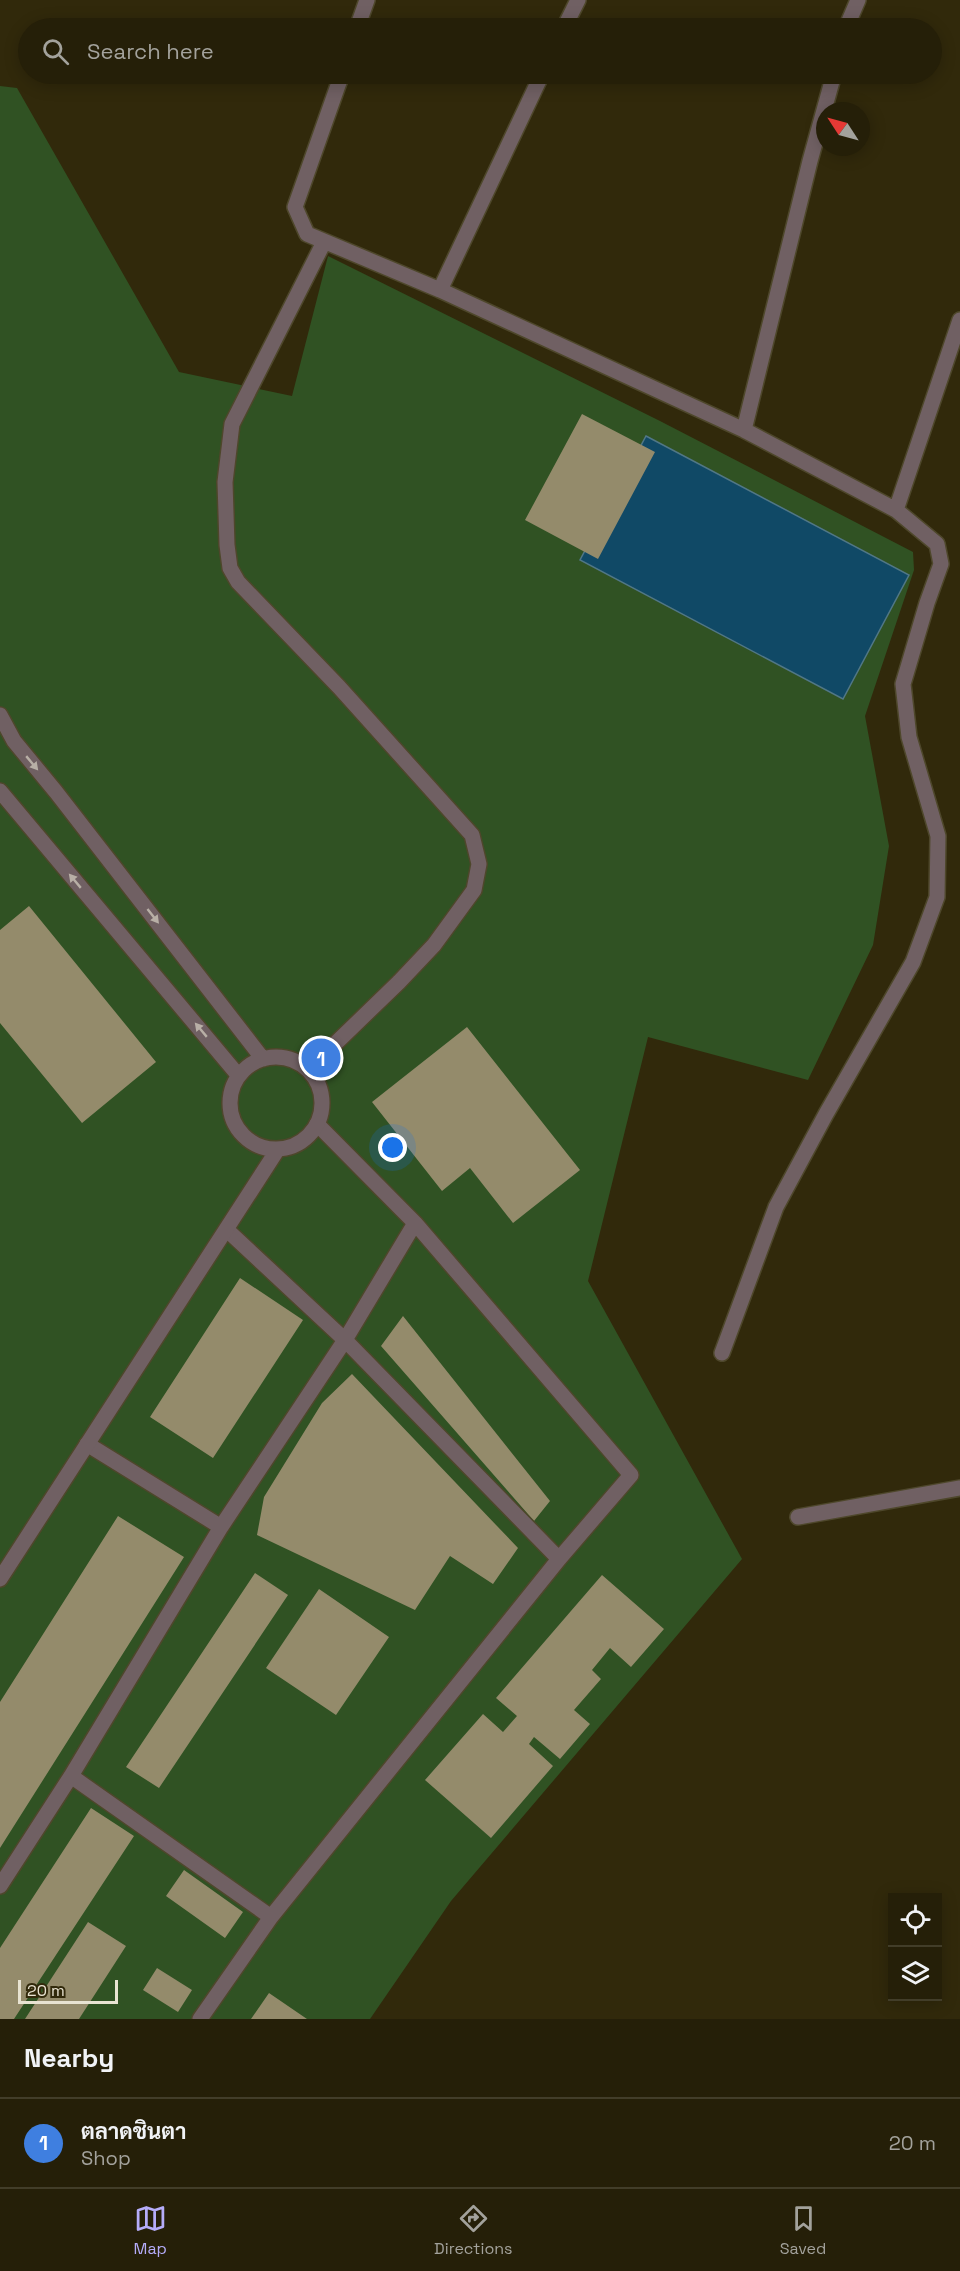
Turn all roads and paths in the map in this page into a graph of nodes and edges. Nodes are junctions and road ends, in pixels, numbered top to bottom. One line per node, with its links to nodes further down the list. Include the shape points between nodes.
1 (367, 0): 4 (street)
2 (578, 0): 5 (street)
3 (858, 0): 6 (street)
4 (361, 18)
5 (569, 18)
6 (850, 18)
7 (338, 84): 10 (street, via 295,207 307,234)
8 (537, 84): 11 (street)
9 (831, 84): 13 (street)
10 (324, 242): 11 (street); 18 (street, via 232,424 225,482 230,568 238,582 472,835 479,864 474,890 434,945)
11 (440, 290): 13 (street)
12 (960, 320): 14 (street)
13 (744, 430): 14 (street)
14 (896, 510): 25 (street, via 937,544 941,564 903,684 909,737 938,836 936,897 913,962 777,1207)
15 (0, 715): 17 (street, one-way to 17, via 14,741)
16 (0, 791): 19 (street, one-way to 16)
17 (263, 1059): 18 (street, via 287,1058); 19 (street)
18 (308, 1070): 20 (street, via 322,1096)
19 (238, 1075): 21 (street, via 229,1104 239,1131 263,1148)
20 (317, 1124): 21 (street, via 293,1146); 22 (street)
21 (278, 1149): 23 (street)
22 (415, 1223): 24 (street); 30 (street, via 631,1475)
23 (226, 1230): 24 (street); 26 (street)
24 (345, 1340): 29 (street); 30 (street)
25 (722, 1353)
26 (87, 1444): 29 (street); 31 (street)
27 (960, 1488): 28 (street)
28 (798, 1517)
29 (221, 1527): 32 (street)
30 (559, 1559): 34 (street)
31 (0, 1579)
32 (71, 1776): 33 (street); 34 (street)
33 (0, 1886)
34 (271, 1917): 35 (street)
35 (200, 2019)

